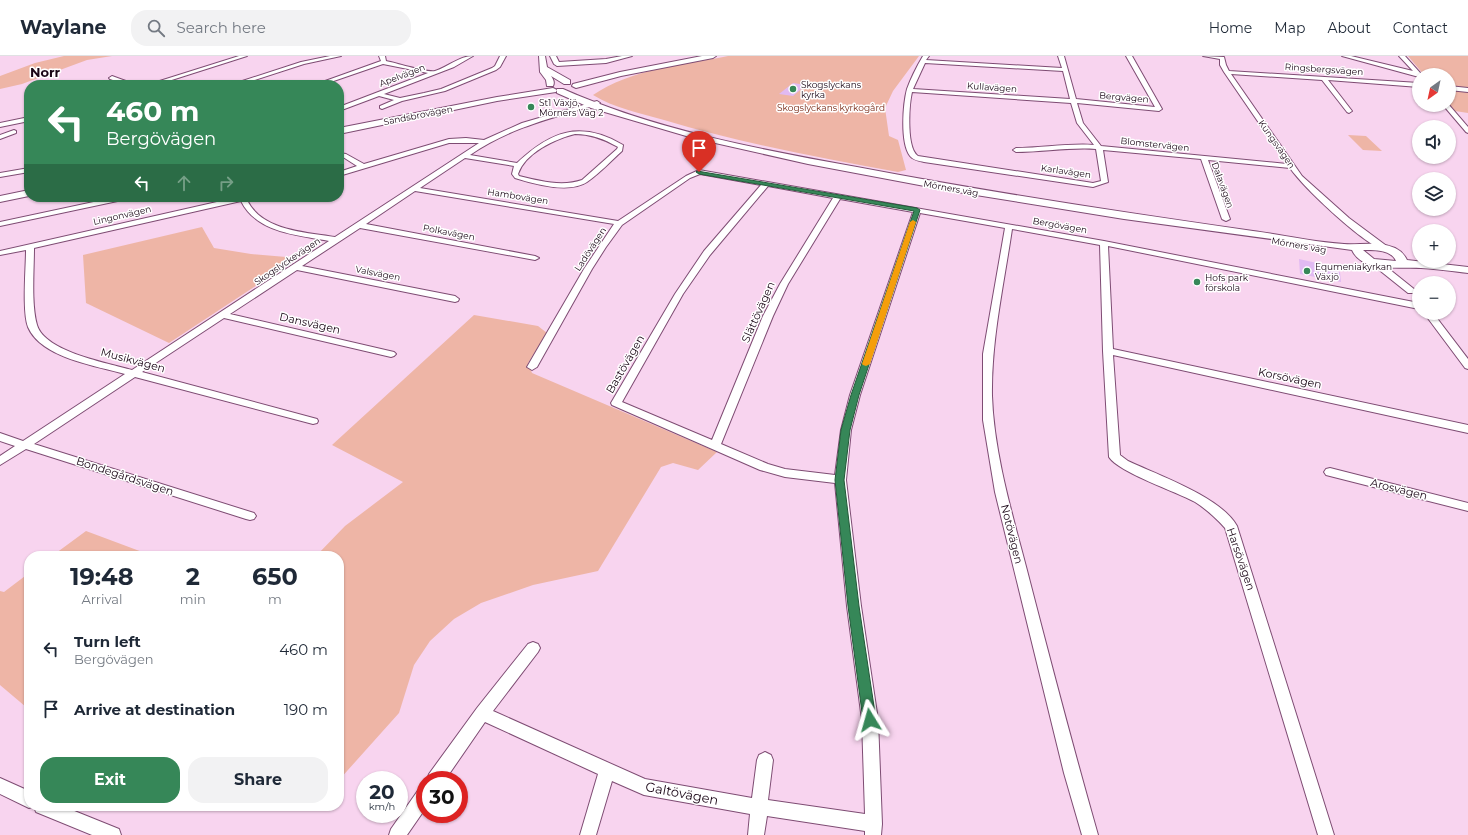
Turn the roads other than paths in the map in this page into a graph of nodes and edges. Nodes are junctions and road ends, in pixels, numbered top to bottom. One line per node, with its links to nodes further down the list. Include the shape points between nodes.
1 (244, 56): 26 (street)
2 (338, 56): 27 (street, via 303,62)
3 (470, 56): 21 (street, Apelvägen)
4 (503, 56): 36 (street, via 494,69 443,90)
5 (542, 56): 17 (main road)
6 (553, 56): 7 (street, via 557,64 606,61)
7 (629, 56)
8 (713, 56): 29 (main road)
9 (1061, 56): 19 (street, Karlavägen)
10 (1129, 56): 37 (street, Bergvägen, via 1159,109)
11 (1206, 56): 14 (street)
12 (1345, 56): 22 (street)
13 (1402, 56): 18 (street)
14 (1223, 57): 20 (street, Kungsvägen, via 1223,65)
15 (382, 59): 21 (street); 28 (street)
16 (925, 59): 19 (street); 33 (street)
17 (544, 68): 29 (main road, Mörners väg, via 557,78); 31 (main road)
18 (1413, 68)
19 (1064, 70): 37 (street, Karlavägen)
20 (1227, 72): 24 (street, Ringsbergsvägen); 56 (street, Kungsvägen)
21 (434, 73): 35 (street, Apelvägen)
22 (1412, 73)
23 (112, 78): 25 (street)
24 (1323, 78): 30 (street, Ringsbergsvägen); 41 (street)
25 (118, 80)
26 (166, 80)
27 (248, 80)
28 (330, 80)
29 (572, 84): 31 (main road); 31 (main road, via 569,90); 38 (main road, Mörners väg, via 577,92)
30 (1412, 84)
31 (553, 88): 38 (main road, Mörners väg); 45 (main road, Sandsbrovägen)
32 (1456, 89): 34 (street)
33 (910, 90): 37 (street, Kullavägen); 50 (street, Karlavägen, via 906,118 910,151 913,156 919,158 1093,184 1105,182)
34 (1468, 90)
35 (379, 94): 36 (street); 39 (street, Apelvägen)
36 (400, 100): 40 (street)
37 (1074, 101): 50 (street, Karlavägen, via 1080,123)
38 (594, 104): 49 (street, Skogslyckevägen, via 524,124); 80 (main road, Mörners väg, via 669,128 847,169 951,188)
39 (344, 107)
40 (382, 107)
41 (1349, 111)
42 (1452, 112): 47 (street)
43 (24, 120): 44 (street)
44 (0, 125)
45 (344, 130)
46 (14, 132): 48 (street)
47 (1468, 132)
48 (0, 137)
49 (485, 142): 53 (street, Skogslyckevägen); 57 (street, via 449,141)
50 (1098, 147): 51 (street, Blomstervägen); 54 (street, Blomstervägen)
51 (1016, 150)
52 (344, 155): 57 (street)
53 (464, 156): 55 (street); 63 (street, Skogslyckevägen)
54 (1204, 158): 56 (street, Blomstervägen); 71 (street, Dalavägen)
55 (518, 165): 55 (street, via 515,174 517,177 567,186 576,185 620,150 621,146 584,132 574,133 536,150)
56 (1291, 166): 72 (street, Kungsvägen)
57 (362, 167): 59 (street)
58 (24, 171): 61 (street)
59 (344, 172)
60 (696, 173): 62 (street, Bergövägen); 73 (street, Ladövägen)
61 (0, 175)
62 (767, 183): 65 (street, Bergövägen); 104 (street, Bastövägen, via 707,254 683,288 616,403)
63 (413, 189): 73 (street, Hambovägen); 75 (street, Skogslyckevägen)
64 (24, 194): 66 (main road)
65 (838, 196): 70 (street, Bergövägen); 104 (street, Slättövägen, via 784,284 768,316)
66 (0, 199)
67 (103, 202): 74 (street)
68 (228, 202): 79 (street, Lingonvägen)
69 (248, 202): 77 (street, via 252,212 267,224)
70 (917, 210): 76 (street, Bergövägen); 107 (street, via 855,395 846,430)
71 (1226, 219)
72 (1346, 220): 80 (street, Kungsvägen, via 1361,241); 81 (street, Kungsvägen, via 1374,242)
73 (619, 223): 98 (street, Ladövägen, via 588,269)
74 (0, 224)
75 (359, 225): 77 (street, Skogslyckevägen); 84 (street, Polkavägen)
76 (1009, 226): 78 (street, Bergövägen); 125 (street, Notövägen, via 988,354 988,420 1001,492)
77 (336, 240): 87 (street, Skogslyckevägen)
78 (1104, 243): 92 (street, Bergövägen); 95 (street, Harsövägen)
79 (30, 247): 82 (street, Lingonvägen); 99 (street, Musikvägen, via 30,313 34,327 42,339 57,350 81,359)
80 (1361, 250): 81 (main road, via 1374,246); 85 (main road)
81 (1391, 251): 83 (main road); 86 (main road, via 1402,259)
82 (0, 253)
83 (1412, 257)
84 (535, 258)
85 (1376, 263): 86 (main road); 90 (street)
86 (1398, 264): 89 (main road); 90 (street)
87 (296, 266): 91 (street, Valsvägen); 93 (street, Skogslyckevägen)
88 (1456, 266): 89 (main road)
89 (1468, 269)
90 (1411, 291)
91 (455, 298)
92 (1412, 305)
93 (224, 315): 96 (street, Dansvägen); 99 (street, Skogslyckevägen)
94 (1433, 320): 97 (street)
95 (1108, 351): 101 (street, Korsövägen); 126 (street, Harsövägen, via 1116,457 1124,464 1199,499 1231,526)
96 (391, 354)
97 (1468, 366)
98 (532, 367)
99 (135, 373): 100 (street, Musikvägen); 103 (street, Skogslyckevägen)
100 (313, 421)
101 (1468, 429)
102 (0, 437): 103 (street, Bondegårdsvägen)
103 (25, 445): 105 (street, Skogslyckevägen); 109 (street, Bondegårdsvägen)
104 (715, 446): 107 (street, Bastövägen, via 785,473)
105 (0, 461)
106 (1330, 472): 108 (street, Arosvägen)
107 (840, 480): 120 (street, via 870,720)
108 (1468, 507)
109 (250, 516)
110 (533, 648): 111 (street)
111 (482, 713): 113 (street, Galtövägen); 114 (street)
112 (765, 760): 117 (street)
113 (607, 770): 117 (street, Galtövägen, via 644,787); 123 (street)
114 (441, 771)
115 (0, 786): 116 (street)
116 (24, 798)
117 (760, 807): 120 (street, Galtövägen); 124 (street)
118 (416, 808): 122 (street)
119 (54, 811): 121 (street)
120 (873, 830)
121 (113, 835)
122 (397, 835)
123 (588, 835)
124 (756, 835)
125 (1090, 835)
126 (1326, 835)

